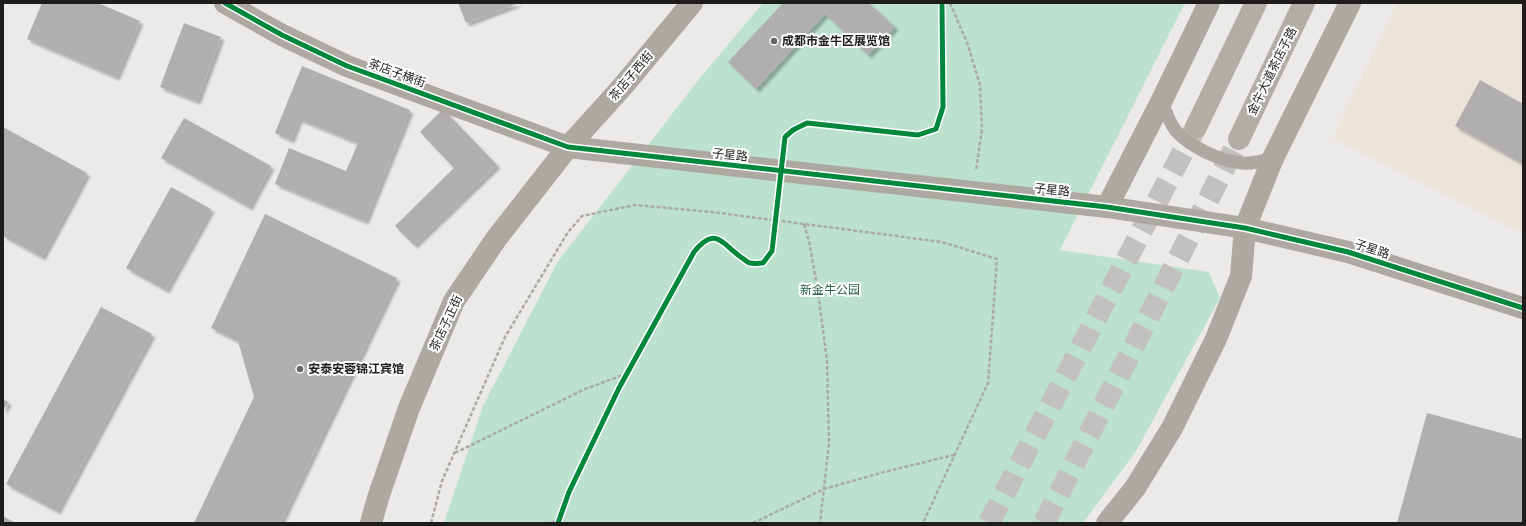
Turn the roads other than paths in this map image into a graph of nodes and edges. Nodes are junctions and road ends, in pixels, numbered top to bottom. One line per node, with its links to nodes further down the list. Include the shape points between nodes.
1 (225, 3): 10 (street, 茶店子横街, via 282,35 347,66)
2 (692, 3): 10 (main road, 茶店子西街)
3 (1209, 3): 7 (main road)
4 (1256, 3): 8 (highway)
5 (1304, 3): 9 (highway, 金牛大道茶店子路)
6 (1350, 3): 11 (main road)
7 (1162, 100): 11 (lane, via 1176,130 1206,152 1243,163); 12 (main road)
8 (1196, 127)
9 (1238, 139)
10 (568, 147): 12 (street, 子星路); 15 (main road, 茶店子正街, via 496,239 454,301 409,408)
11 (1273, 158): 13 (main road)
12 (1107, 206): 13 (street, 子星路)
13 (1245, 228): 14 (street, 子星路, via 1348,252); 16 (street, via 1241,276 1216,340 1172,428 1134,488)
14 (1523, 308)
15 (371, 523)
16 (1107, 523)

